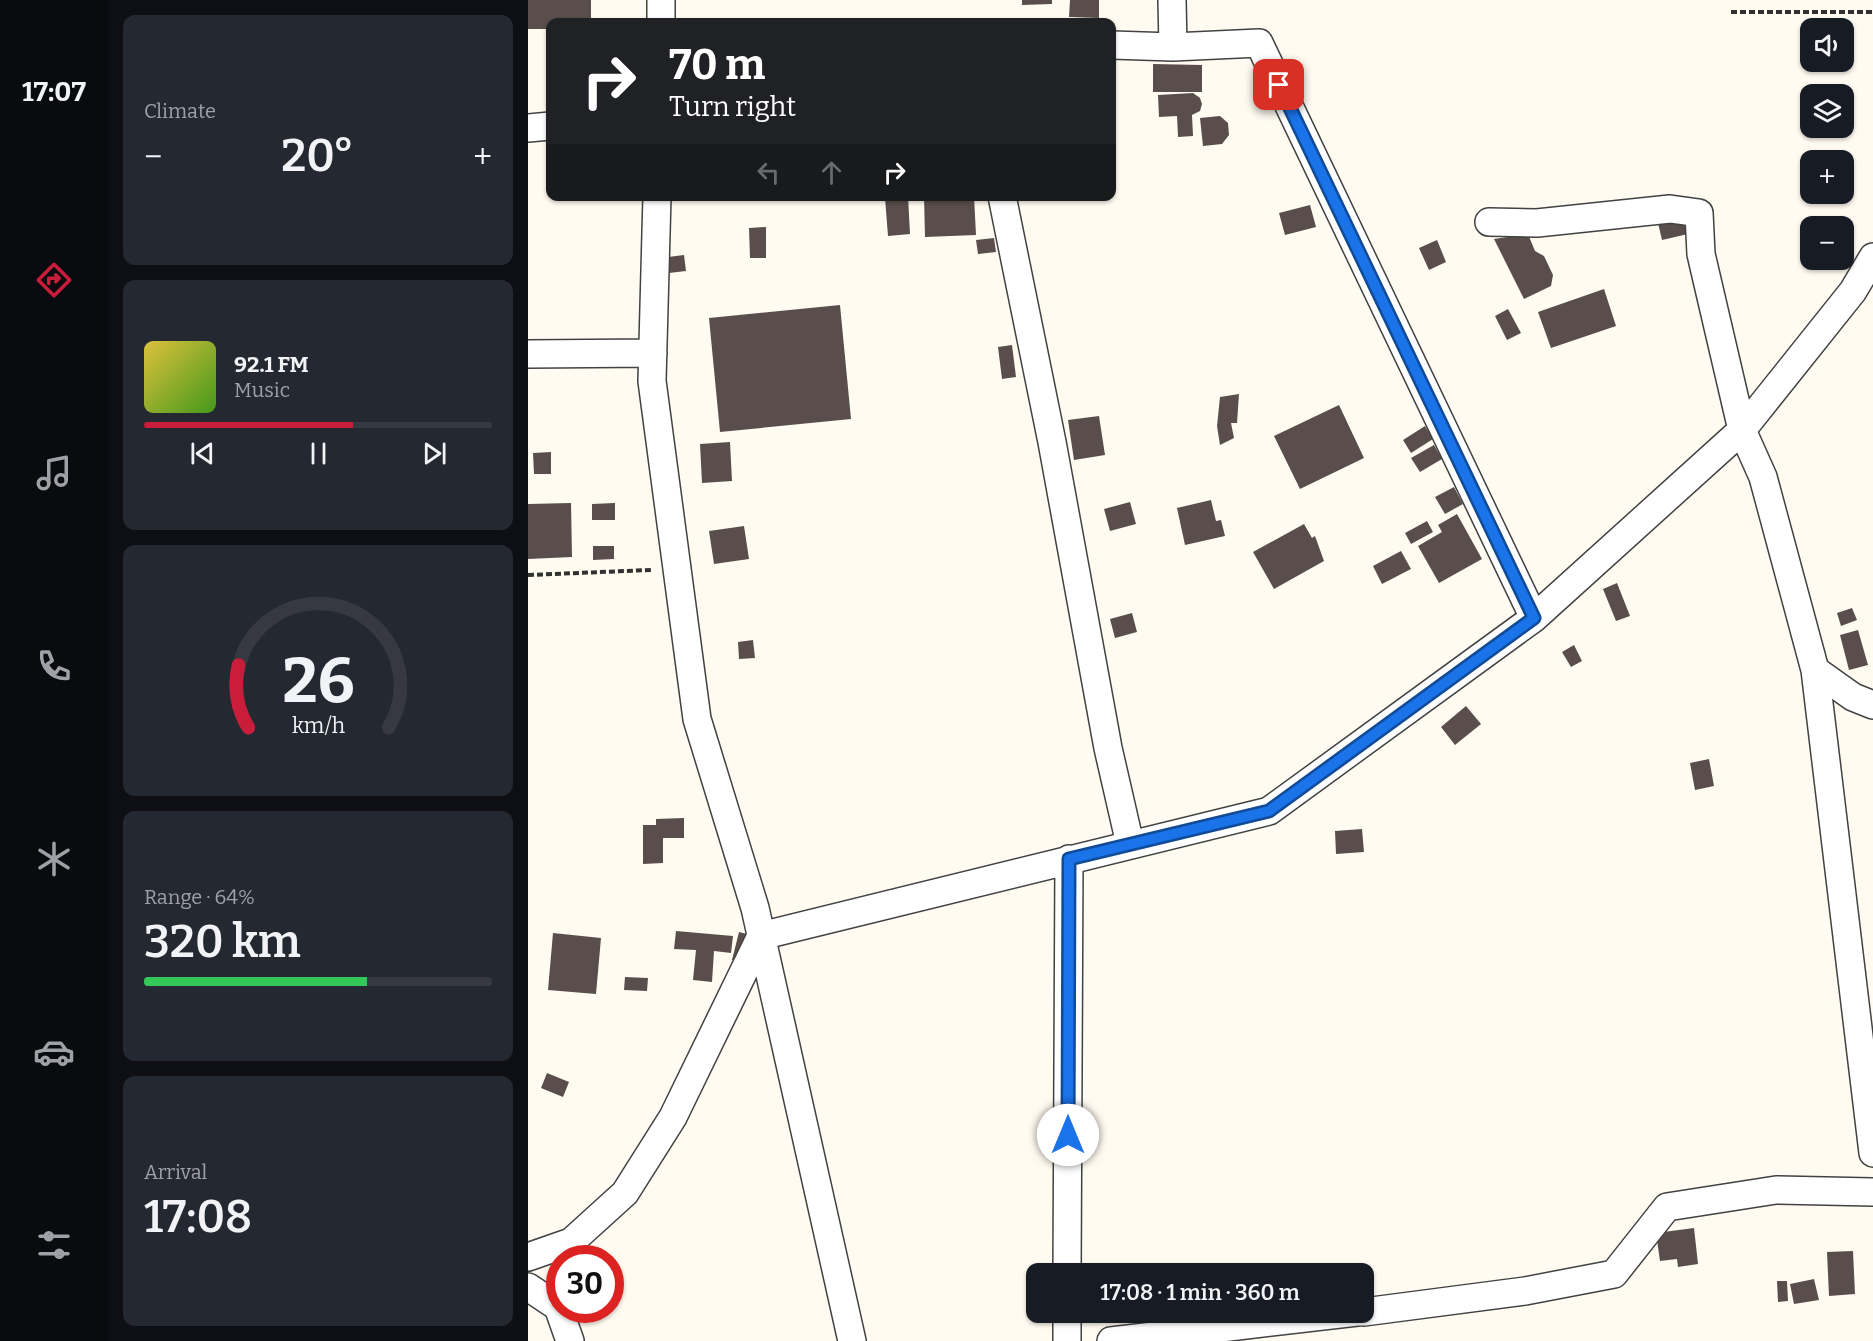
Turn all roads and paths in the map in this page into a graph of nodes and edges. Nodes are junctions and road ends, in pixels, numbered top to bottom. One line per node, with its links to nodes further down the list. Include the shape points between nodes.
1 (661, 0): 5 (street)
2 (1172, 0): 7 (street)
3 (1731, 12): 4 (path)
4 (1873, 12)
5 (662, 18)
6 (1116, 45): 7 (street)
7 (1173, 47): 19 (street, via 1259,43)
8 (546, 126): 9 (street)
9 (528, 128)
10 (657, 201): 14 (street)
11 (1003, 201): 22 (street)
12 (1489, 222): 16 (street, via 1537,223 1670,209 1699,213 1701,254)
13 (1873, 256): 16 (street, via 1853,291)
14 (653, 352): 15 (street); 17 (street, via 652,381)
15 (528, 354)
16 (1742, 430): 19 (street); 20 (street, via 1763,477)
17 (679, 569): 18 (path); 24 (street, via 697,719)
18 (528, 574)
19 (1534, 618): 22 (street, via 1269,811)
20 (1815, 670): 21 (street, via 1853,697); 25 (street)
21 (1873, 705)
22 (1130, 844): 23 (street)
23 (1069, 859): 24 (street); 28 (street)
24 (761, 936): 27 (street, via 673,1117 625,1193 571,1242); 34 (street)
25 (1873, 1153)
26 (1873, 1192): 30 (street, via 1776,1190 1667,1208 1614,1274 1525,1291)
27 (528, 1257)
28 (1067, 1263)
29 (528, 1287): 33 (street, via 558,1307)
30 (1374, 1311)
31 (1067, 1323): 35 (street)
32 (1263, 1323): 36 (street)
33 (570, 1341)
34 (852, 1341)
35 (1067, 1341)
36 (1110, 1341)

